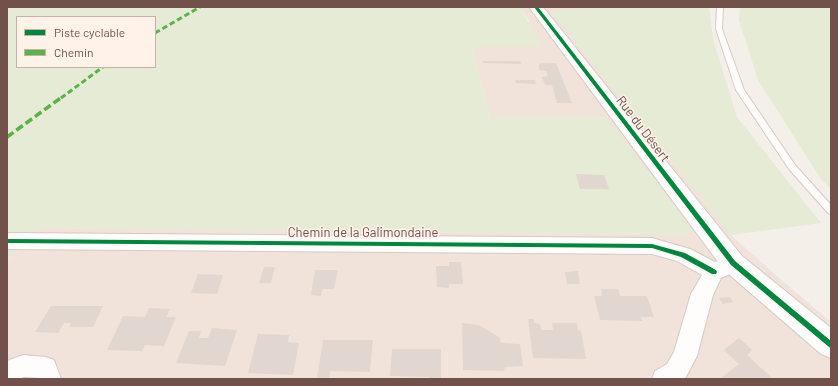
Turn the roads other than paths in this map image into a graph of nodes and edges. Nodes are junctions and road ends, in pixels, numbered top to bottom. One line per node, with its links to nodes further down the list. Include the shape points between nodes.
1 (536, 7): 5 (street, Rue du Désert)
2 (720, 7): 3 (lane, via 719,29 740,90 792,167)
3 (831, 211)
4 (7, 241): 5 (street, Chemin de la Galimondaine, via 652,246)
5 (723, 268): 6 (street, Rue du Désert); 9 (street, via 702,294 686,356 676,372)
6 (831, 345)
7 (7, 373): 8 (street, via 24,366 46,368)
8 (48, 379)
9 (664, 379)

